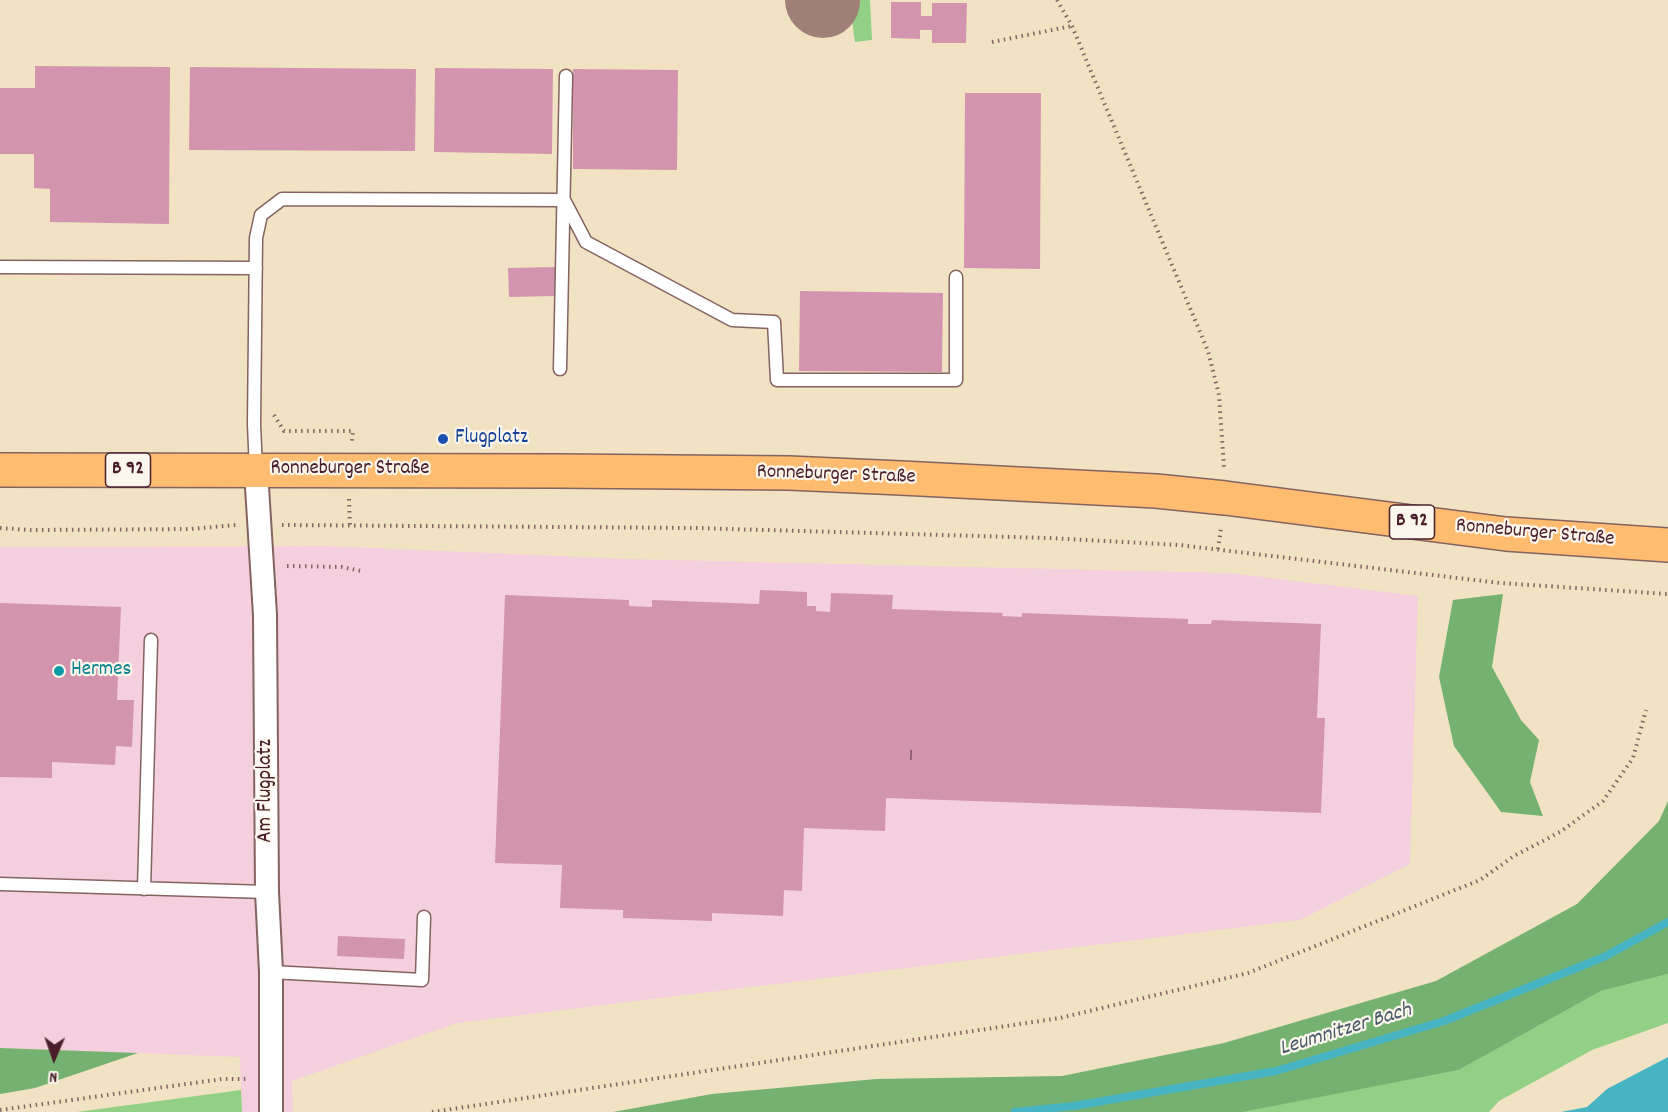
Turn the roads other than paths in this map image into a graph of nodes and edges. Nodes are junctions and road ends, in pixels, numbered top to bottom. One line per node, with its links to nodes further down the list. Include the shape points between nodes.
1 (566, 76): 2 (lane)
2 (564, 200): 4 (lane, via 282,199 261,215); 5 (lane, via 586,242 732,320 774,322 777,380 956,380); 6 (lane)
3 (0, 267): 4 (lane)
4 (256, 268): 8 (lane)
5 (956, 277)
6 (560, 369)
7 (0, 470): 8 (main road, Ronneburger Straße / B 92)
8 (256, 471): 9 (main road, Ronneburger Straße / B 92, via 789,473 1145,491 1506,534); 13 (street, Am Flugplatz, via 265,615)
9 (1668, 546)
10 (151, 640): 12 (lane)
11 (0, 884): 12 (lane)
12 (144, 889): 13 (lane)
13 (267, 892): 15 (street, Am Flugplatz)
14 (424, 917): 15 (lane, via 422,980)
15 (271, 972): 16 (street, Am Flugplatz)
16 (271, 1112)

